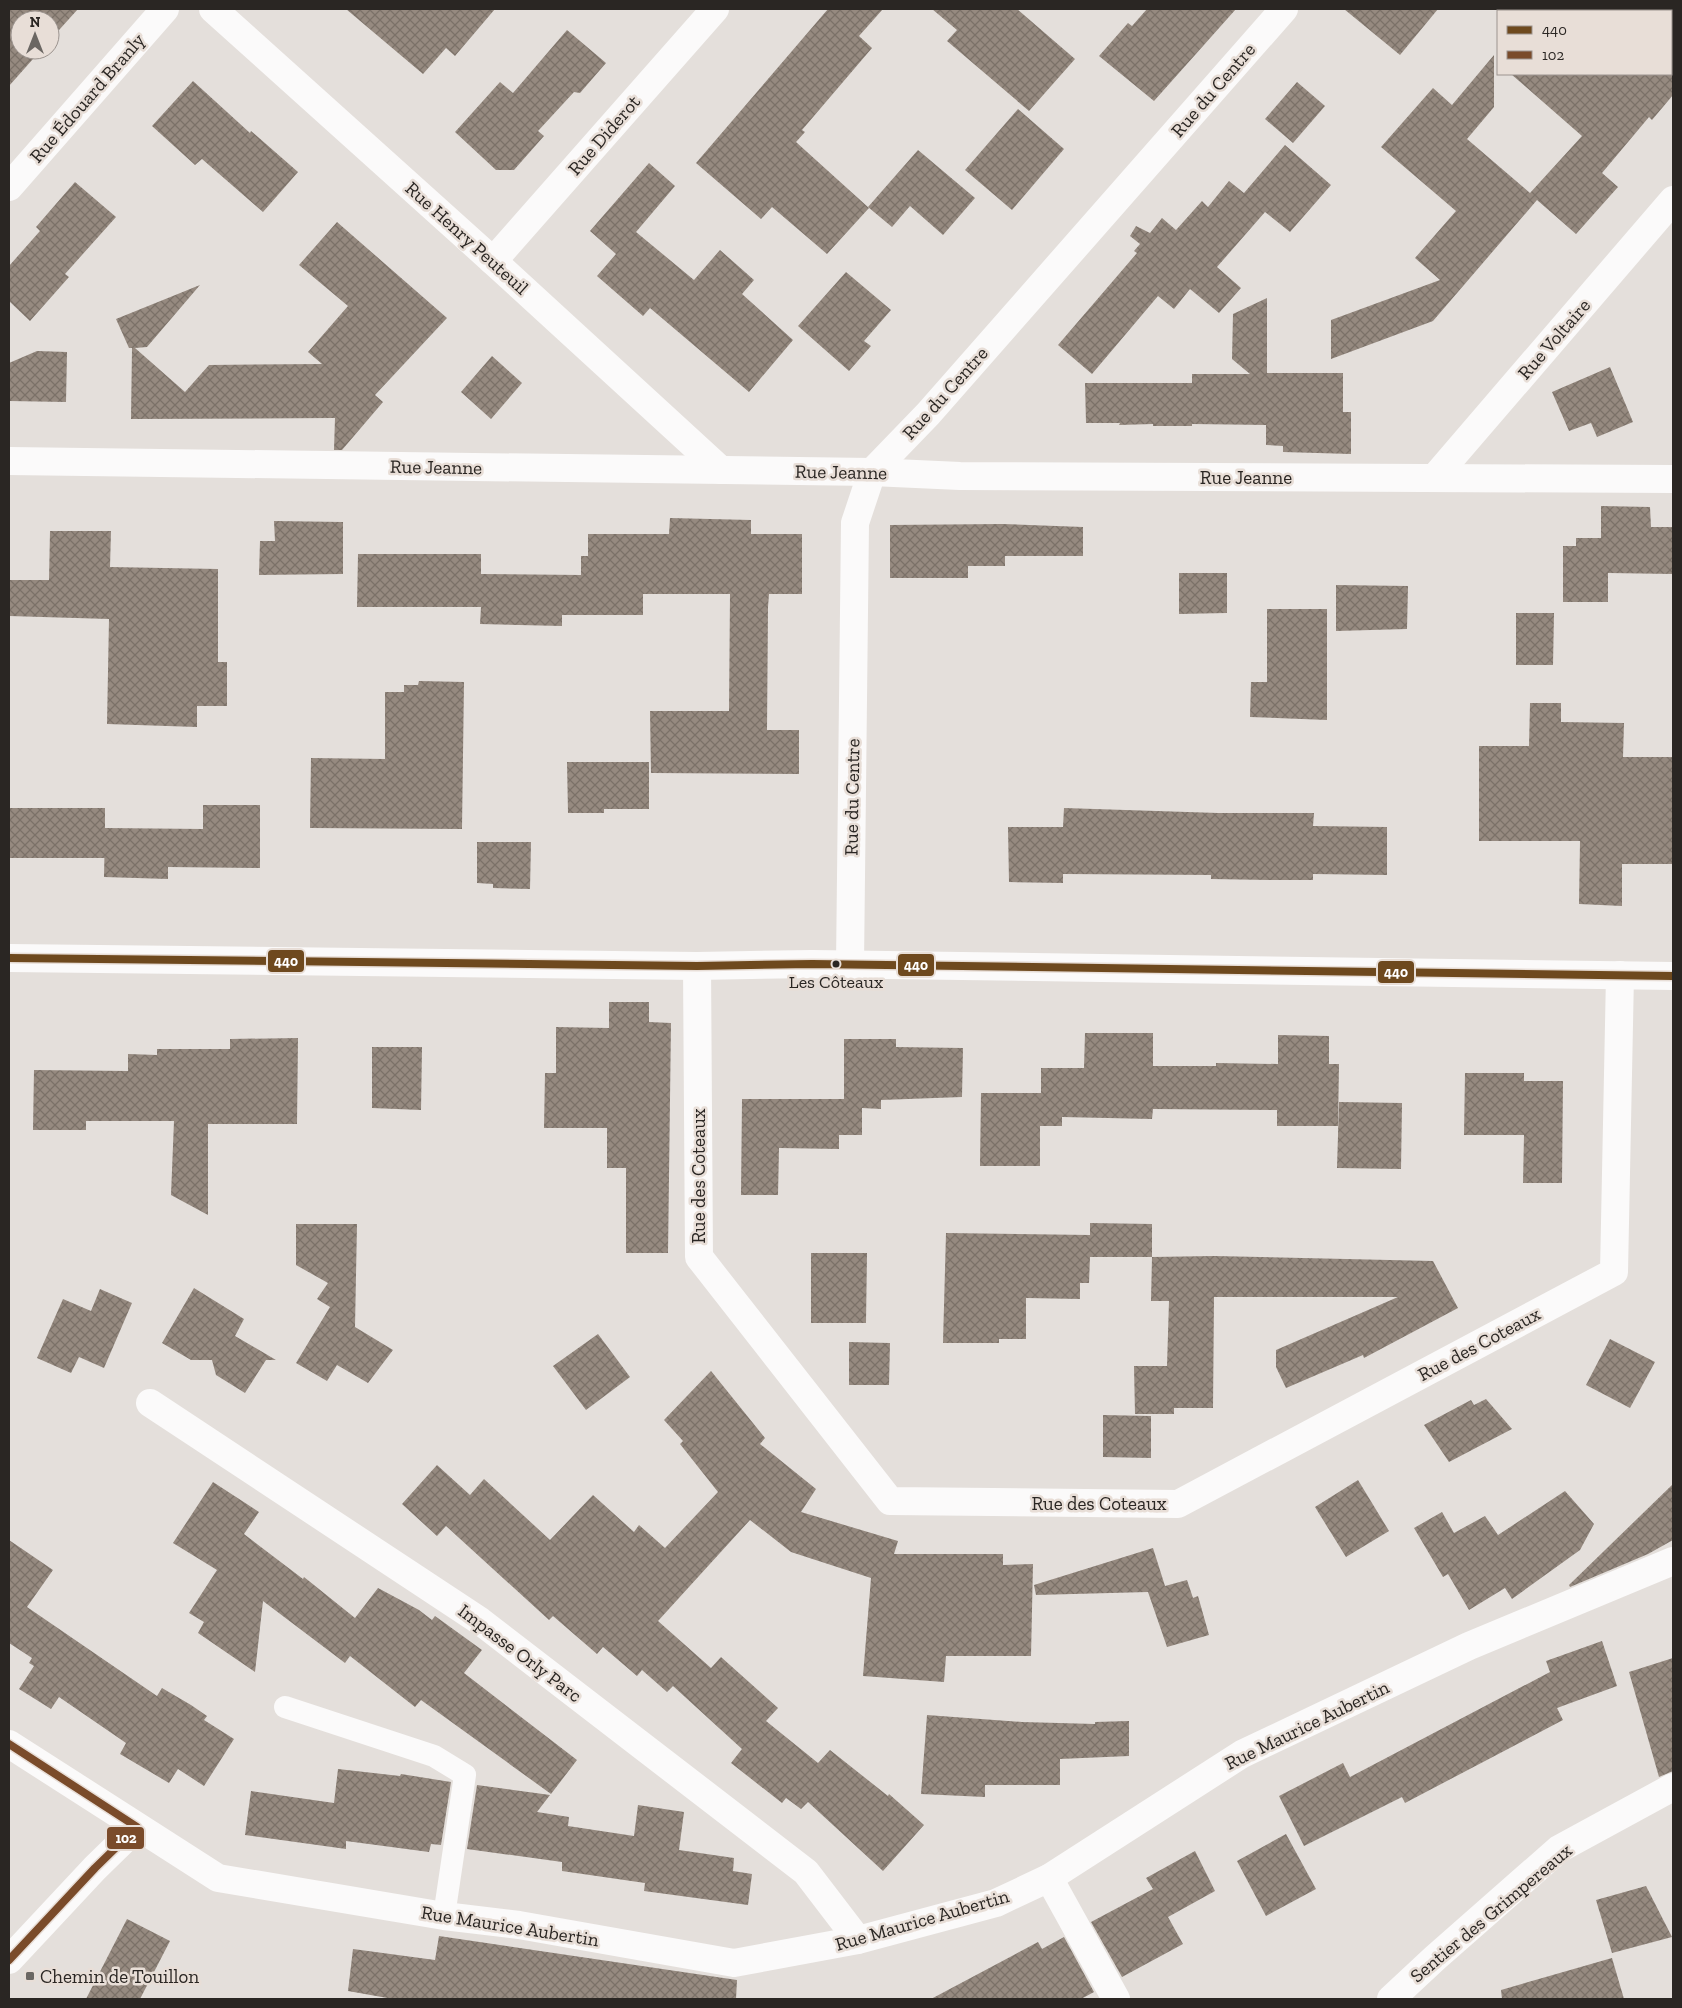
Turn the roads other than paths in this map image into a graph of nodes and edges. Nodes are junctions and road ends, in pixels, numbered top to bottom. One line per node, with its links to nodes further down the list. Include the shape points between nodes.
1 (165, 9): 5 (street, Rue Édouard Branly)
2 (213, 9): 7 (street, Rue Henry Peuteuil)
3 (715, 9): 7 (street, Rue Diderot)
4 (1284, 9): 10 (street, Rue du Centre, via 928,414)
5 (9, 187)
6 (1673, 200): 11 (street, Rue Voltaire)
7 (493, 261): 9 (street, Rue Henry Peuteuil)
8 (9, 461): 9 (street, Rue Jeanne)
9 (720, 470): 10 (street, Rue Jeanne)
10 (872, 472): 11 (street, Rue Jeanne, via 960,476); 14 (street, Rue du Centre, via 855,523)
11 (1435, 477): 12 (street, Rue Jeanne)
12 (1673, 479)
13 (9, 958): 15 (street)
14 (850, 965): 15 (street); 16 (street)
15 (697, 966): 16 (street, Rue des Coteaux, via 699,1257 890,1501 1178,1504 1614,1272)
16 (1620, 975): 17 (street)
17 (1673, 976)
18 (150, 1403): 26 (street, Impasse Orly Parc, via 480,1620 806,1872)
19 (1673, 1561): 24 (street, Rue Maurice Aubertin, via 1470,1646 1242,1754)
20 (285, 1707): 25 (lane, via 434,1756 465,1775)
21 (9, 1744): 23 (street)
22 (1673, 1787): 29 (street, Sentier des Grimpereaux, via 1559,1849)
23 (136, 1827): 25 (street, Rue Maurice Aubertin, via 218,1878); 27 (street)
24 (1049, 1878): 26 (street, Rue Maurice Aubertin, via 996,1903); 28 (street)
25 (444, 1916): 26 (street, Rue Maurice Aubertin, via 519,1925 734,1963)
26 (858, 1940)
27 (9, 1960)
28 (1116, 1999)
29 (1391, 1999)

